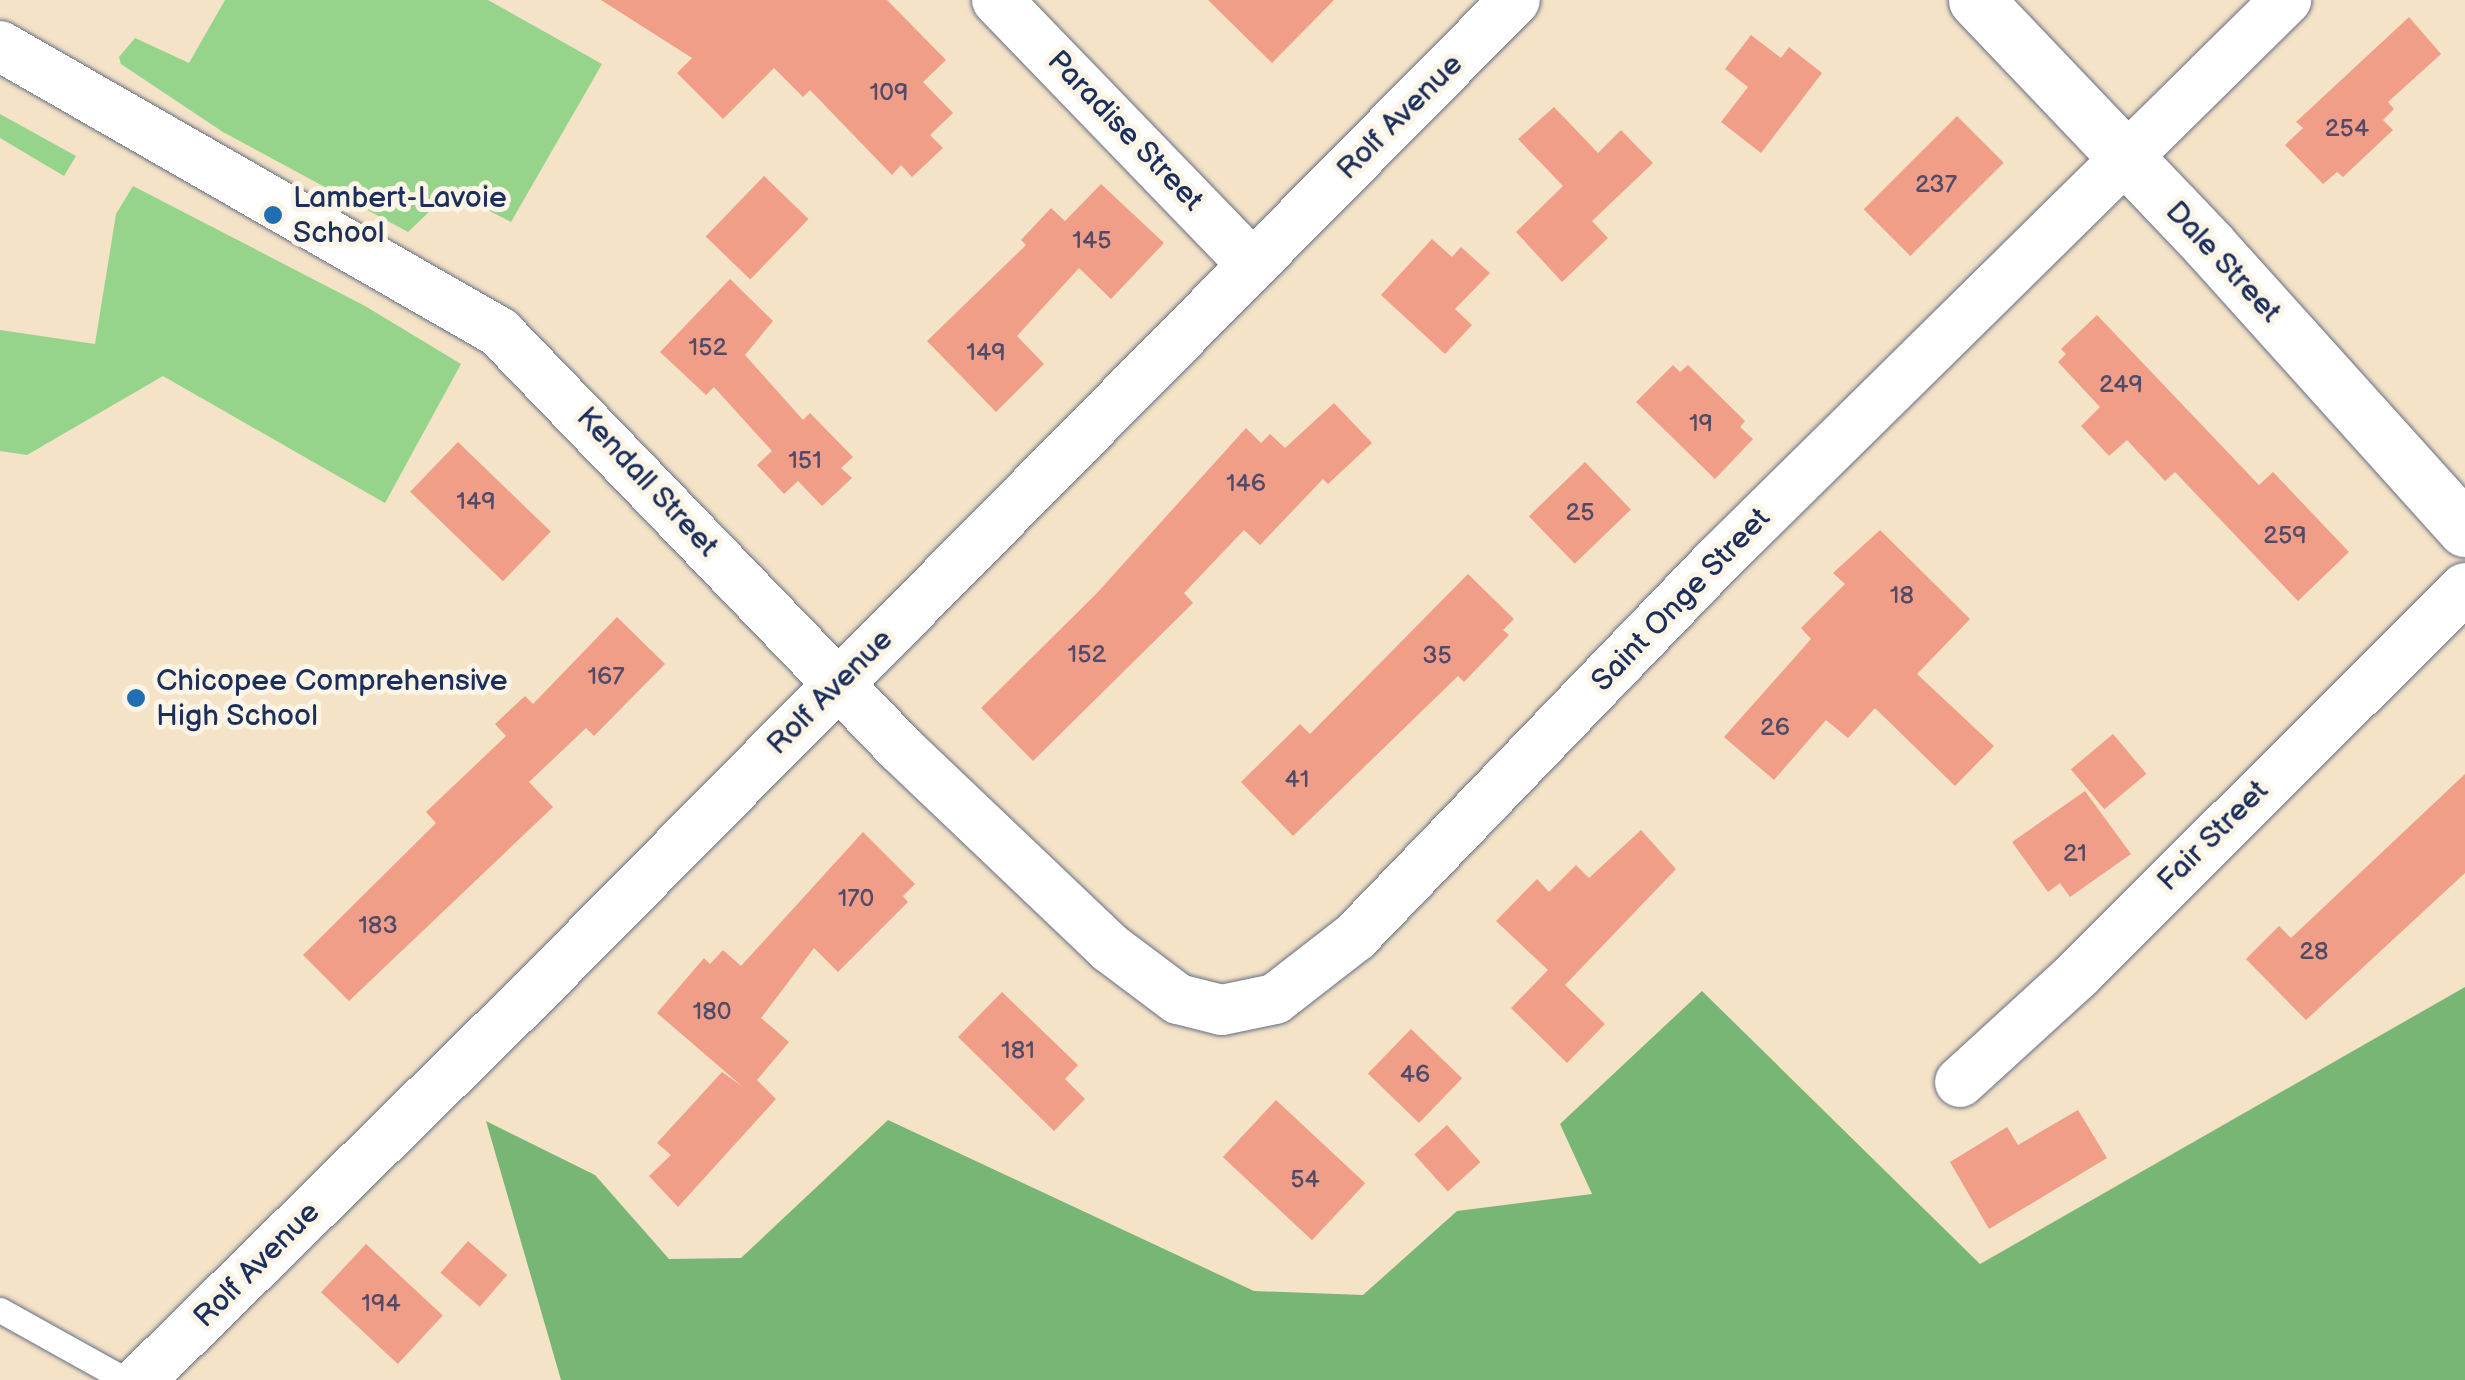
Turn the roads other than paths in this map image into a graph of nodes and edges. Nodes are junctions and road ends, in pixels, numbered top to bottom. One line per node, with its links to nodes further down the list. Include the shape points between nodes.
1 (997, 0): 7 (street, Paradise Street)
2 (1515, 0): 7 (street, Rolf Avenue)
3 (1976, 0): 6 (street, Dale Street)
4 (2286, 0): 6 (street, Saint Onge Street)
5 (0, 46): 10 (street, Kendall Street, via 498,332)
6 (2127, 158): 8 (street, Dale Street); 11 (street, Saint Onge Street, via 1718,560 1355,936 1275,999)
7 (1251, 263): 10 (street, Rolf Avenue)
8 (2465, 528)
9 (2465, 588): 12 (street, Fair Street, via 2078,975)
10 (838, 685): 11 (street, Kendall Street, via 1110,948 1178,999); 15 (street, Rolf Avenue)
11 (1219, 1009)
12 (1960, 1082)
13 (0, 1310): 14 (lane)
14 (126, 1380)
15 (140, 1380)

